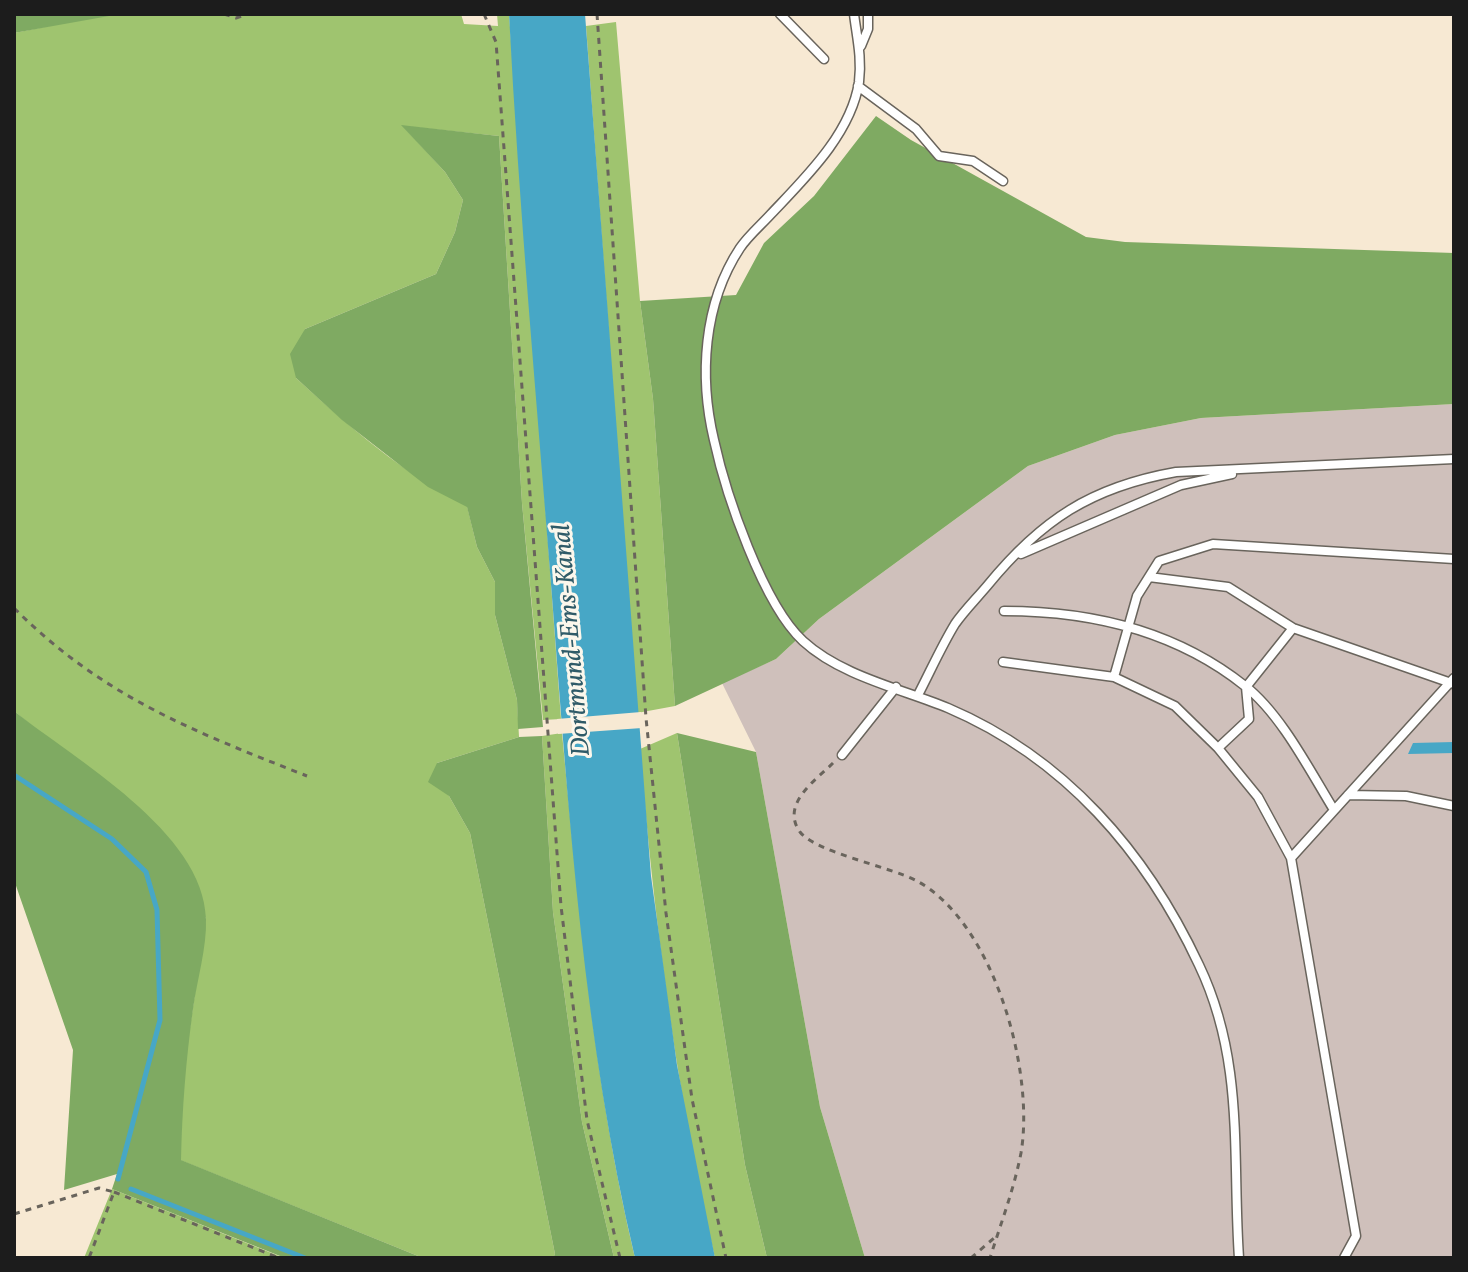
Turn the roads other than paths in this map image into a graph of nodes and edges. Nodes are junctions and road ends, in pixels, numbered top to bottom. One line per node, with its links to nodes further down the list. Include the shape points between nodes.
1 (780, 14): 5 (lane)
2 (854, 14): 4 (lane)
3 (868, 14): 4 (lane)
4 (861, 46): 6 (lane)
5 (824, 59)
6 (858, 86): 7 (lane, via 916,129 939,156 973,161); 19 (lane, via 842,127 810,173 740,248 716,302 705,350 706,398 714,444 775,609 804,642 824,655)
7 (1003, 181)
8 (1454, 459): 9 (lane)
9 (1257, 468): 11 (lane, via 1181,485 1027,550); 11 (lane, via 1148,477 1088,497 1050,520)
10 (1454, 559): 12 (lane, via 1213,544 1159,561)
11 (1001, 569): 21 (lane, via 956,623)
12 (1149, 577): 14 (lane); 15 (lane, via 1228,587)
13 (1004, 611): 14 (lane)
14 (1129, 624): 17 (lane); 20 (lane, via 1191,652)
15 (1293, 628): 18 (lane); 20 (lane)
16 (1003, 662): 17 (lane)
17 (1114, 677): 22 (lane, via 1175,706)
18 (1452, 682): 24 (lane)
19 (896, 687): 21 (lane); 23 (lane)
20 (1246, 687): 22 (lane, via 1249,719); 26 (lane, via 1289,738)
21 (918, 695): 28 (lane, via 981,722 1028,751 1111,824 1147,870 1200,967 1225,1043 1237,1118)
22 (1218, 748): 27 (lane, via 1258,797)
23 (842, 755)
24 (1347, 796): 25 (lane, via 1406,796); 26 (lane)
25 (1454, 806)
26 (1334, 810): 27 (lane)
27 (1291, 858): 29 (lane, via 1356,1236)
28 (1239, 1258)
29 (1344, 1258)

